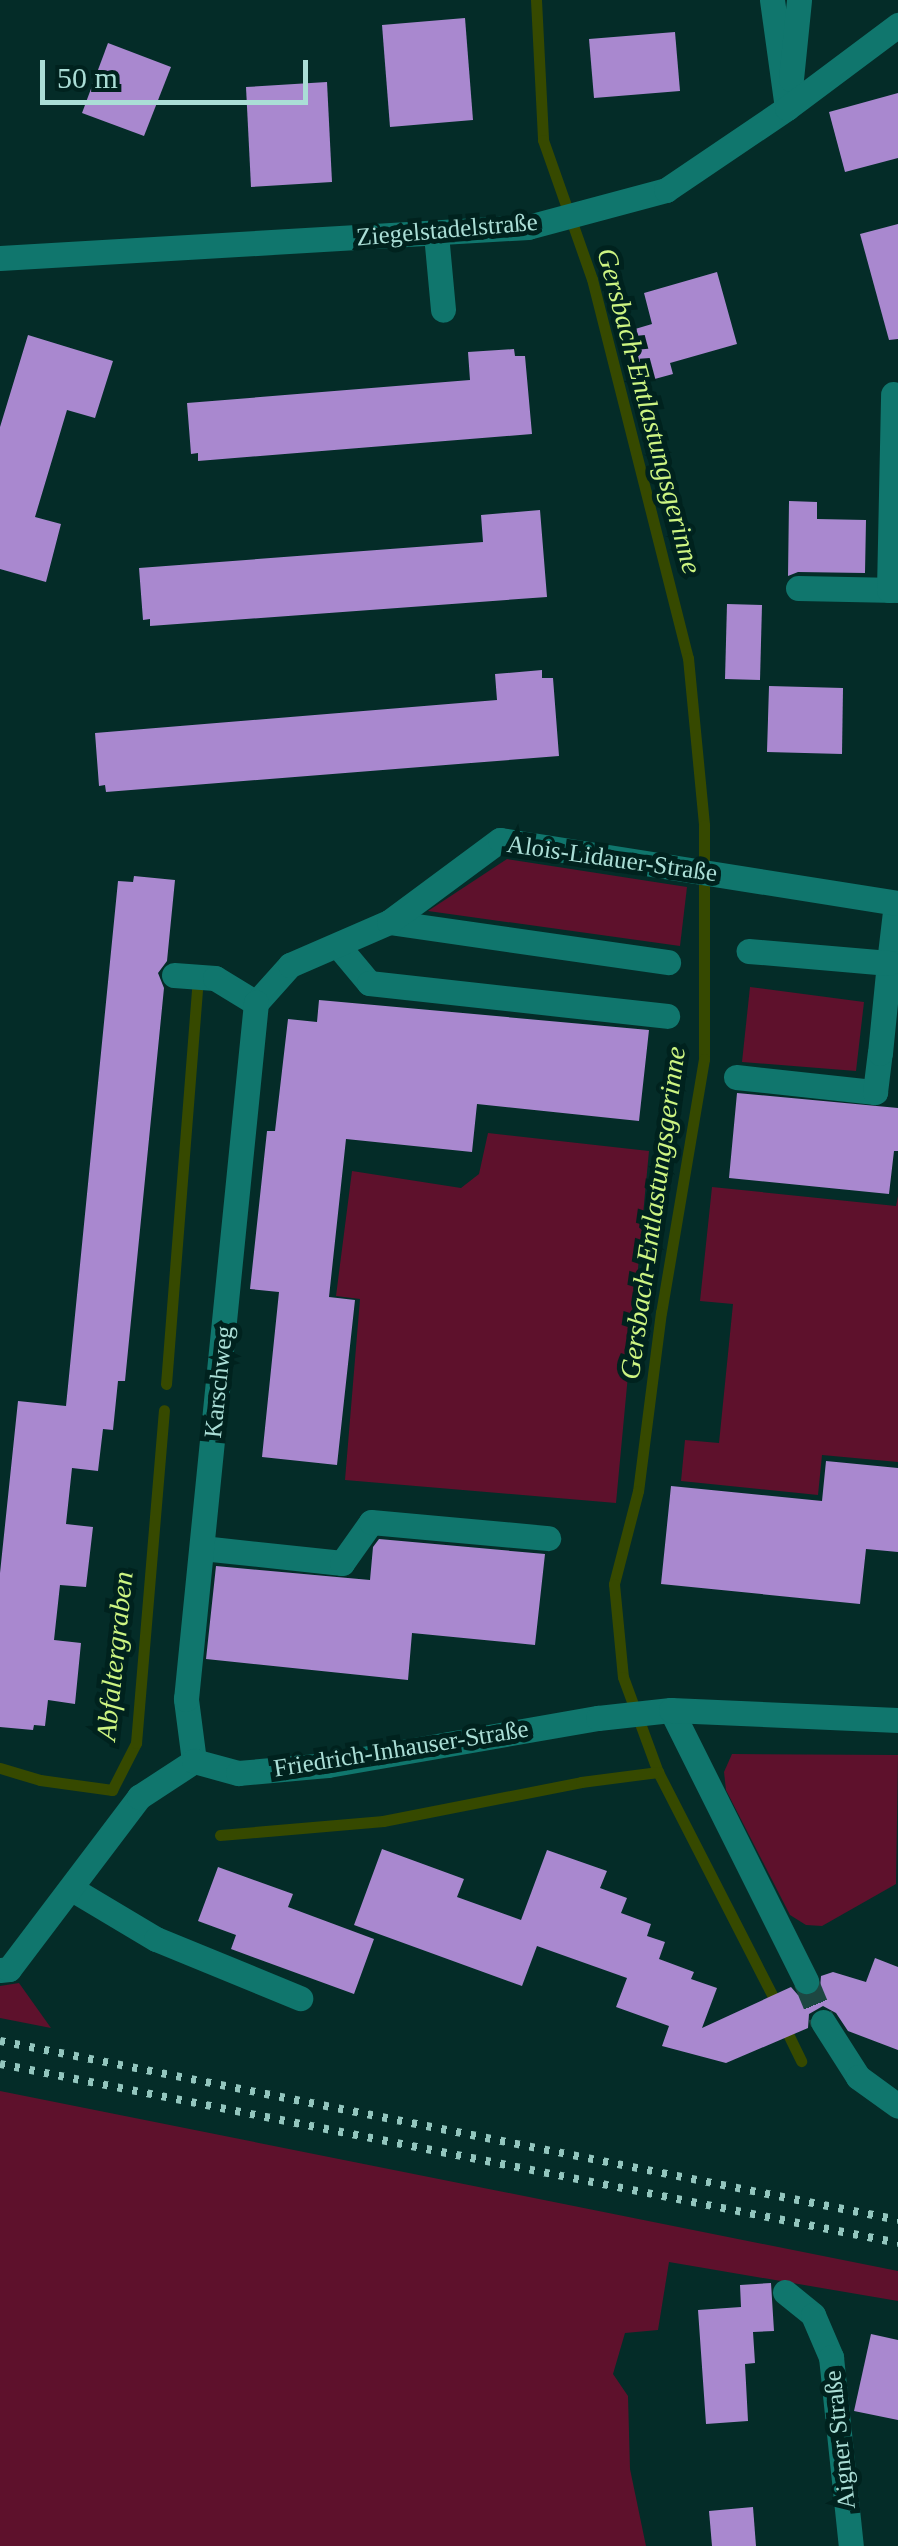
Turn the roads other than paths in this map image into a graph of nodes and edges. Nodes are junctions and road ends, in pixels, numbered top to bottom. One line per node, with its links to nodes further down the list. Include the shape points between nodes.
1 (772, 0): 4 (street)
2 (798, 0): 4 (street)
3 (898, 24): 4 (street, Ziegelstadelstraße)
4 (787, 108): 5 (street, Ziegelstadelstraße, via 666,190 546,223)
5 (436, 234): 6 (street, Ziegelstadelstraße); 7 (street)
6 (0, 258)
7 (444, 310)
8 (893, 394): 10 (street)
9 (798, 588): 10 (street)
10 (894, 590)
11 (897, 903): 12 (street, Alois-Lidauer-Straße, via 500,840); 16 (street)
12 (389, 922): 13 (street, Alois-Lidauer-Straße); 15 (street)
13 (339, 947): 18 (street, Alois-Lidauer-Straße, via 290,965); 19 (street, via 369,983)
14 (749, 951): 16 (street)
15 (668, 962)
16 (894, 964): 20 (street)
17 (174, 974): 18 (street, via 216,978)
18 (256, 1003): 23 (street, Karschweg)
19 (668, 1016)
20 (889, 1054): 21 (street, via 875,1092)
21 (736, 1077)
22 (548, 1538): 23 (street, via 370,1522 342,1562)
23 (202, 1548): 26 (street, Karschweg, via 186,1699)
24 (671, 1710): 25 (street, Friedrich-Inhauser-Straße); 26 (street, Friedrich-Inhauser-Straße, via 328,1765 238,1773); 29 (street)
25 (898, 1720)
26 (194, 1761): 27 (street, via 139,1798)
27 (72, 1889): 28 (street, via 9,1969); 30 (street, via 156,1939)
28 (0, 1970)
29 (806, 1981)
30 (300, 1998)
31 (822, 2022): 32 (street, via 858,2077)
32 (898, 2106)
33 (785, 2292): 34 (street, Aigner Straße, via 813,2316 831,2357)
34 (851, 2546)

